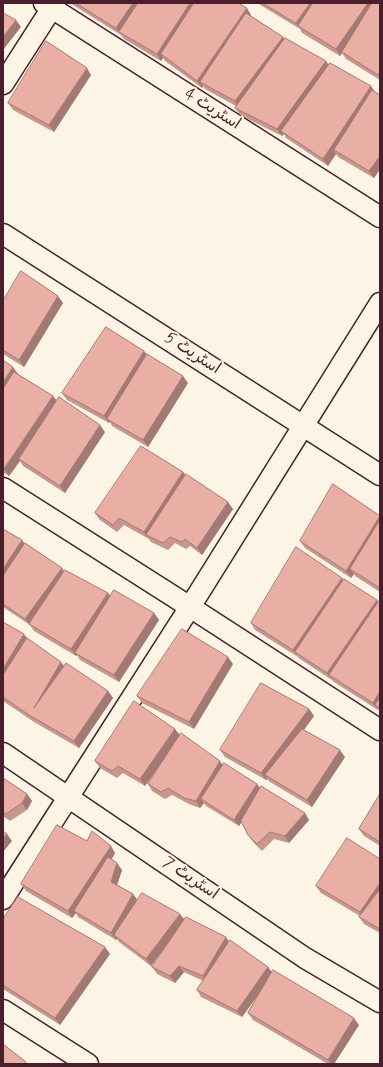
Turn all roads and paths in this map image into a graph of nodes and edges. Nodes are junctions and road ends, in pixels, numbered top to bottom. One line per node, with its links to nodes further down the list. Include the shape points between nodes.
1 (50, 5): 2 (street); 3 (street, اسٹریٹ 4)
2 (3, 84)
3 (380, 217)
4 (3, 234): 6 (street, اسٹریٹ 5)
5 (380, 303): 6 (street)
6 (304, 426): 7 (street, اسٹریٹ 5); 9 (street)
7 (380, 475)
8 (3, 488): 9 (street)
9 (190, 607): 10 (street); 12 (street)
10 (380, 730)
11 (3, 753): 12 (street, اسٹریٹ 7)
12 (68, 796): 13 (street); 14 (street, اسٹریٹ 7, via 305,958)
13 (3, 898)
14 (380, 1002)
15 (3, 1010): 16 (street)
16 (88, 1064)

